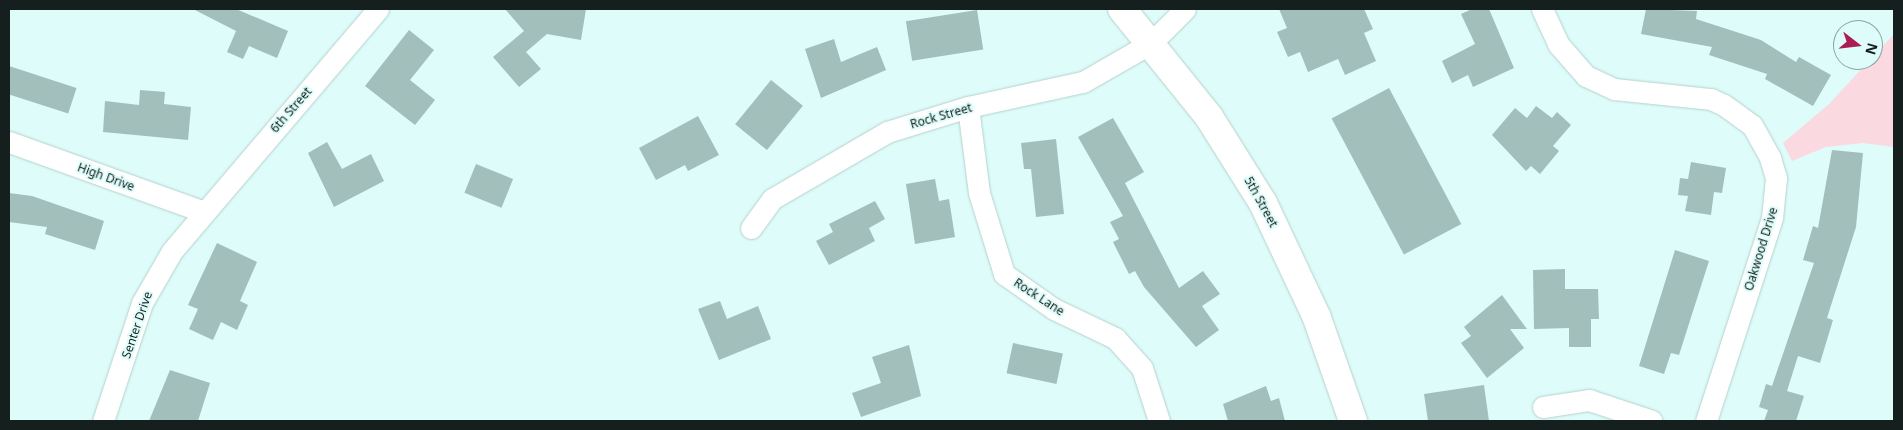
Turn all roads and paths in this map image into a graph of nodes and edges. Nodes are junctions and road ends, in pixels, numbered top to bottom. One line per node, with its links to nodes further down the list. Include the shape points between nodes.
1 (1122, 9): 5 (main road, 5th Street)
2 (1185, 9): 5 (street, Rock Street)
3 (1542, 9): 15 (street, Oakwood Drive, via 1558,44 1586,76 1614,89 1711,99 1752,125 1770,158 1776,178 1772,218)
4 (367, 12): 8 (street, 6th Street)
5 (1151, 43): 6 (street, Rock Street, via 1084,82); 13 (main road, 5th Street, via 1209,117 1263,203 1317,318)
6 (968, 107): 9 (street, Rock Street, via 887,132 772,199); 12 (street, Rock Lane, via 979,193 1004,274 1054,309 1115,338 1142,368)
7 (9, 142): 8 (street, High Drive)
8 (204, 212): 11 (street, Senter Drive, via 172,251 142,303)
9 (751, 228)
10 (1543, 407): 14 (street, via 1589,400)
11 (103, 421)
12 (1159, 421)
13 (1353, 421)
14 (1652, 421)
15 (1706, 421)

